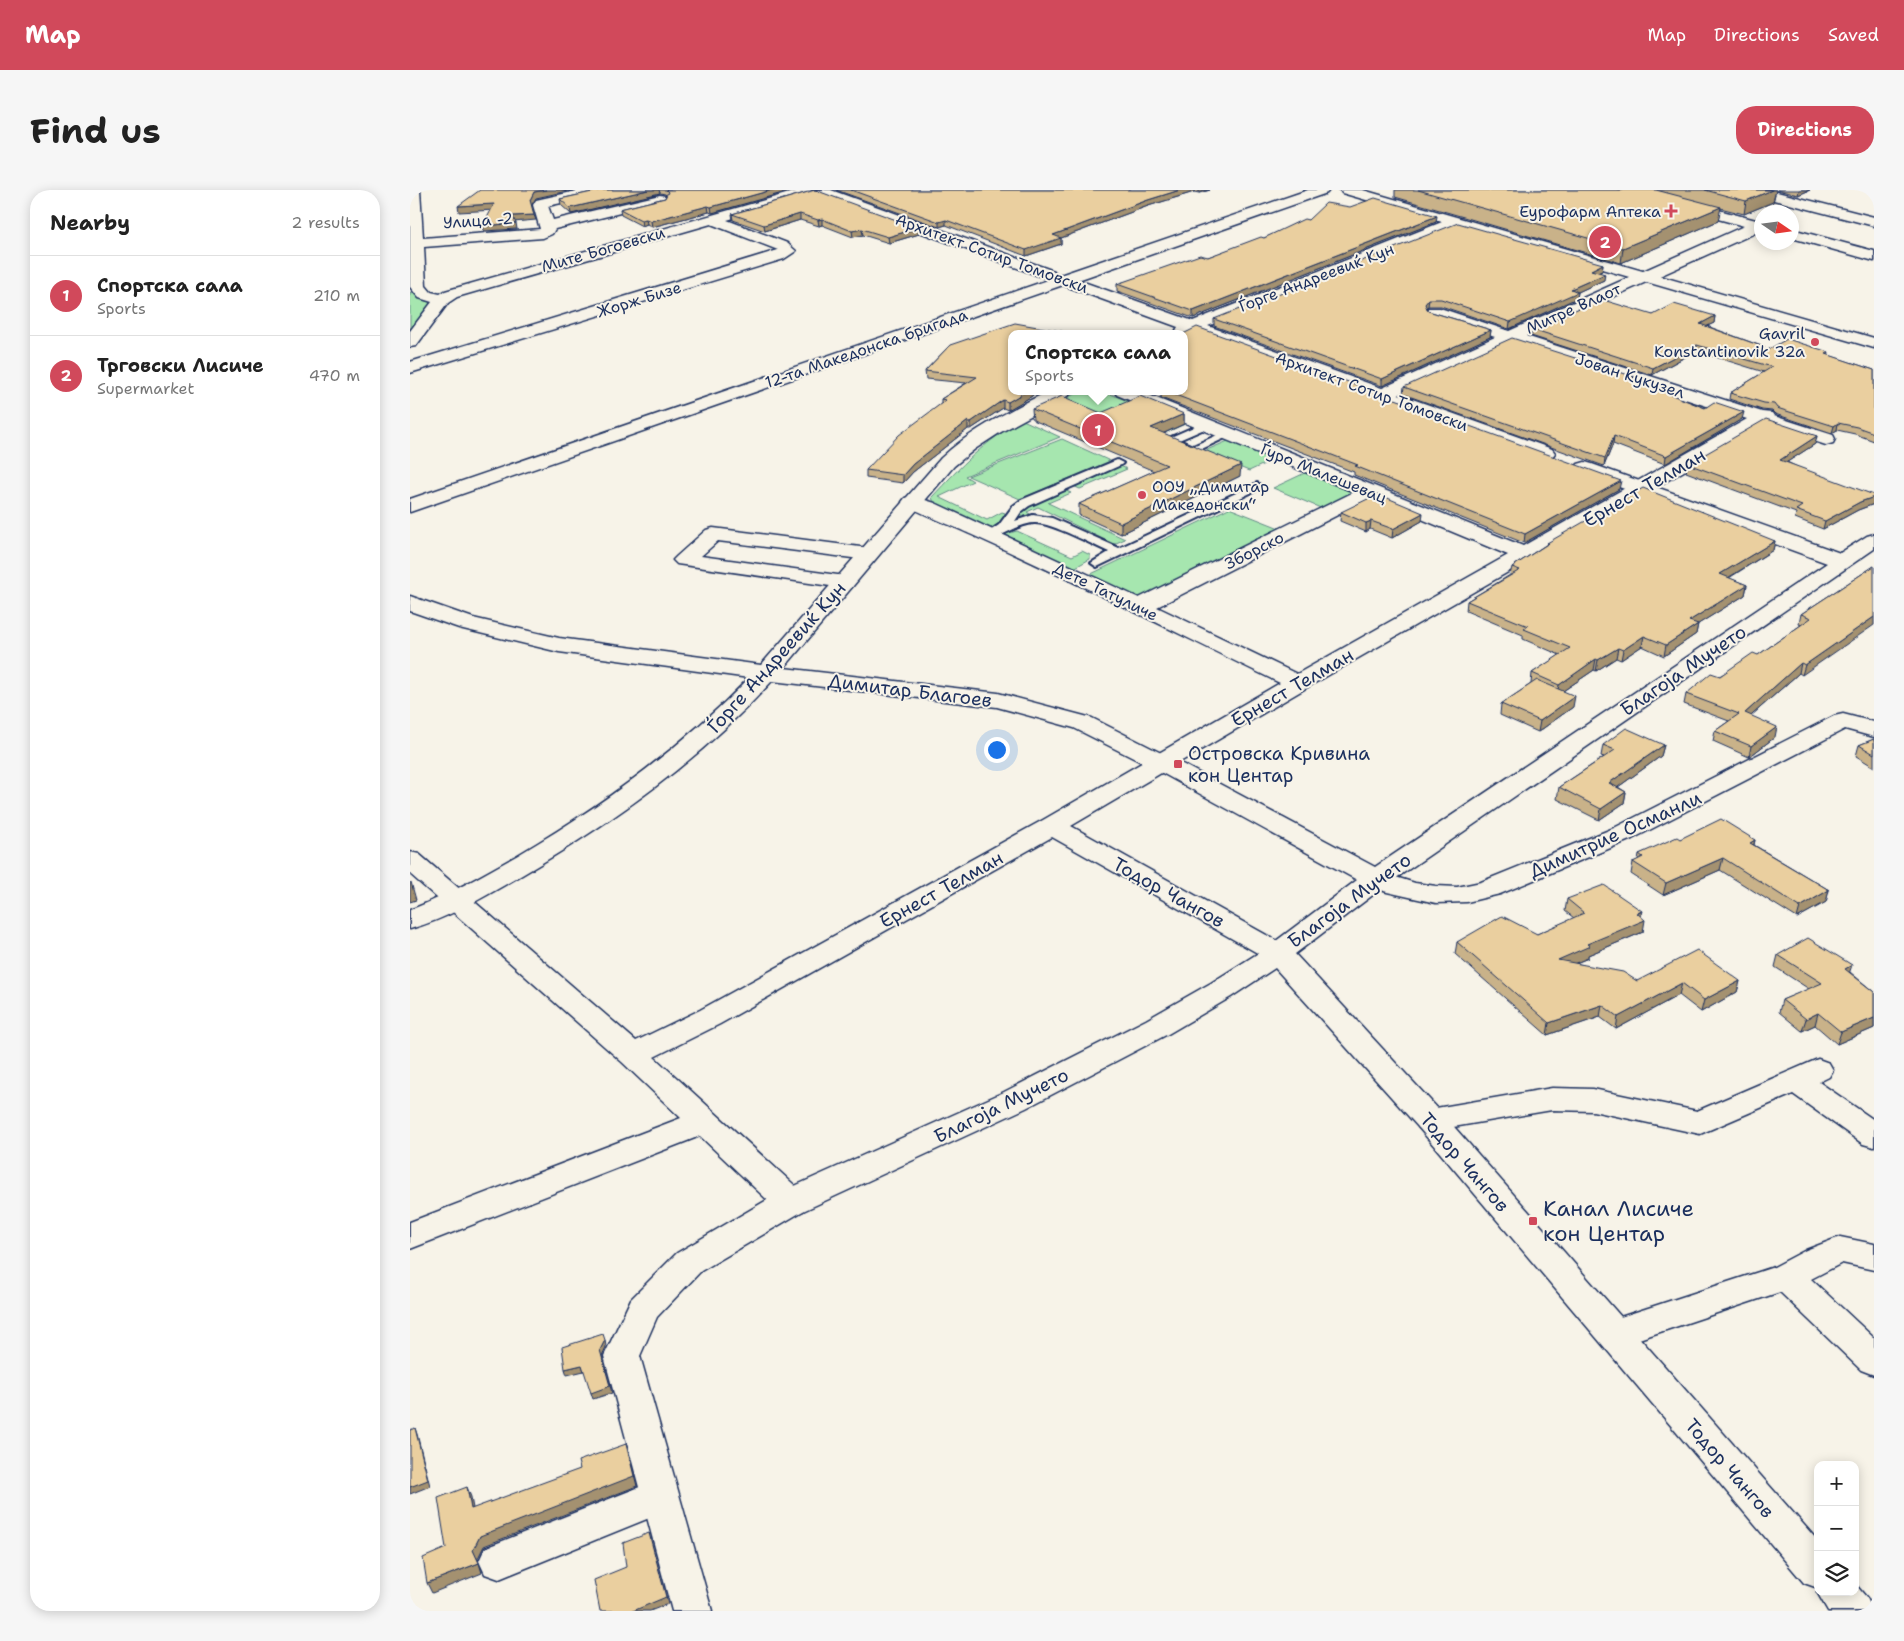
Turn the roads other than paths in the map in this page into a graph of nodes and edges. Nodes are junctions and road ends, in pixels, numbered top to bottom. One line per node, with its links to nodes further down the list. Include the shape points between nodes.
1 (413, 190): 20 (street)
2 (600, 190): 18 (street, via 542,203)
3 (817, 190): 13 (street, Мите Богоевски); 23 (street, Архитект Сотир Томовски)
4 (1292, 190): 23 (street, 12-та Македонска бригада)
5 (1322, 190): 23 (street, 12-та Македонска бригада)
6 (1348, 190): 14 (street)
7 (1626, 190): 15 (street)
8 (1752, 190): 11 (street)
9 (1828, 193): 11 (street)
10 (660, 199): 18 (street, Улица -2)
11 (1805, 204): 12 (street); 16 (street)
12 (1799, 206)
13 (712, 219): 24 (street, Мите Богоевски, via 497,279); 31 (street, Жорж Бизе, via 788,251)
14 (1456, 222): 22 (street); 26 (street, Ѓорге Андреевиќ Кун)
15 (1754, 222)
16 (1874, 222)
17 (1754, 227): 22 (street, Митре Влаот)
18 (545, 229): 20 (street, Улица -2)
19 (1799, 236): 21 (street)
20 (415, 243): 24 (street, via 418,287 425,295)
21 (1874, 256)
22 (1644, 276): 28 (street, Митре Влаот); 30 (street)
23 (1056, 277): 26 (street, Архитект Сотир Томовски); 42 (street, 12-та Македонска бригада); 45 (street, 12-та Македонска бригада)
24 (442, 300): 29 (street, Мите Богоевски)
25 (1434, 312): 28 (street, Јован Кукузел)
26 (1183, 330)
27 (1188, 332): 32 (street, Архитект Сотир Томовски)
28 (1510, 336): 32 (street, Митре Влаот); 35 (street, Јован Кукузел)
29 (410, 342)
30 (1874, 343)
31 (410, 368)
32 (1384, 394): 41 (street, Архитект Сотир Томовски)
33 (1055, 395): 44 (street, Ѓорге Андреевиќ Кун, via 1000,424 955,455)
34 (1133, 395): 36 (street, Ѓуро Малешевац)
35 (1766, 417): 38 (street, Јован Кукузел); 41 (street, Ернест Телман)
36 (1205, 425): 37 (street, Ѓуро Малешевац); 37 (lane, via 1170,440 1192,450)
37 (1228, 434): 43 (street, Ѓуро Малешевац)
38 (1826, 439)
39 (1116, 463): 46 (lane, via 1025,503)
40 (1257, 487): 48 (lane)
41 (1640, 489): 50 (street, Ернест Телман); 51 (street, Архитект Сотир Томовски)
42 (410, 492)
43 (1368, 492): 50 (street, Ѓуро Малешевац); 55 (street, Зборско)
44 (912, 502): 46 (street, Дете Татуличе); 49 (street, Ѓорге Андреевиќ Кун)
45 (410, 506)
46 (997, 532): 48 (lane, via 1033,519 1048,521); 55 (street, Дете Татуличе)
47 (1874, 540): 51 (street, Благоја Мучето)
48 (1119, 552): 52 (lane)
49 (868, 554): 53 (street, Ѓорге Андреевиќ Кун); 53 (street, via 713,534 684,560)
50 (1525, 554): 57 (street, Ернест Телман)
51 (1842, 561): 62 (street, Благоја Мучето)
52 (1097, 563)
53 (844, 582): 56 (street, Ѓорге Андреевиќ Кун)
54 (410, 603): 56 (street, Димитар Благоев, via 467,623 559,644)
55 (1139, 607): 57 (street, Дете Татуличе)
56 (767, 673): 59 (street, Димитар Благоев, via 998,700 1083,723); 63 (street, Ѓорге Андреевиќ Кун, via 699,740 658,774 581,828)
57 (1298, 683): 59 (street, Ернест Телман)
58 (1874, 730): 62 (street, Димитрие Османли, via 1843,721 1658,818 1504,883 1459,895 1439,895 1411,892)
59 (1162, 763): 60 (street, Ернест Телман); 62 (street, Димитар Благоев)
60 (1052, 826): 65 (street, Тодор Чангов); 66 (street, Ернест Телман, via 726,1008)
61 (410, 860): 63 (street)
62 (1376, 880): 65 (street, Благоја Мучето)
63 (456, 901): 64 (street, Ѓорге Андреевиќ Кун); 66 (street)
64 (410, 920)
65 (1278, 953): 67 (street, Тодор Чангов); 70 (street, Благоја Мучето, via 1157,1027 1015,1100)
66 (633, 1055): 68 (street)
67 (1430, 1120): 69 (street, via 1552,1099 1593,1100 1714,1128 1806,1075); 74 (street, Тодор Чангов)
68 (704, 1122): 70 (street); 71 (street)
69 (1874, 1136)
70 (791, 1202): 76 (street, Благоја Мучето, via 689,1262 643,1310 622,1356)
71 (410, 1236)
72 (1874, 1257): 73 (street, via 1840,1250)
73 (1786, 1276): 74 (street); 75 (street)
74 (1614, 1333): 78 (street, Тодор Чангов)
75 (1874, 1360)
76 (660, 1496): 77 (street); 80 (street, Благоја Мучето)
77 (499, 1561)
78 (1814, 1565)
79 (1840, 1596): 81 (street)
80 (692, 1611)
81 (1853, 1611)

